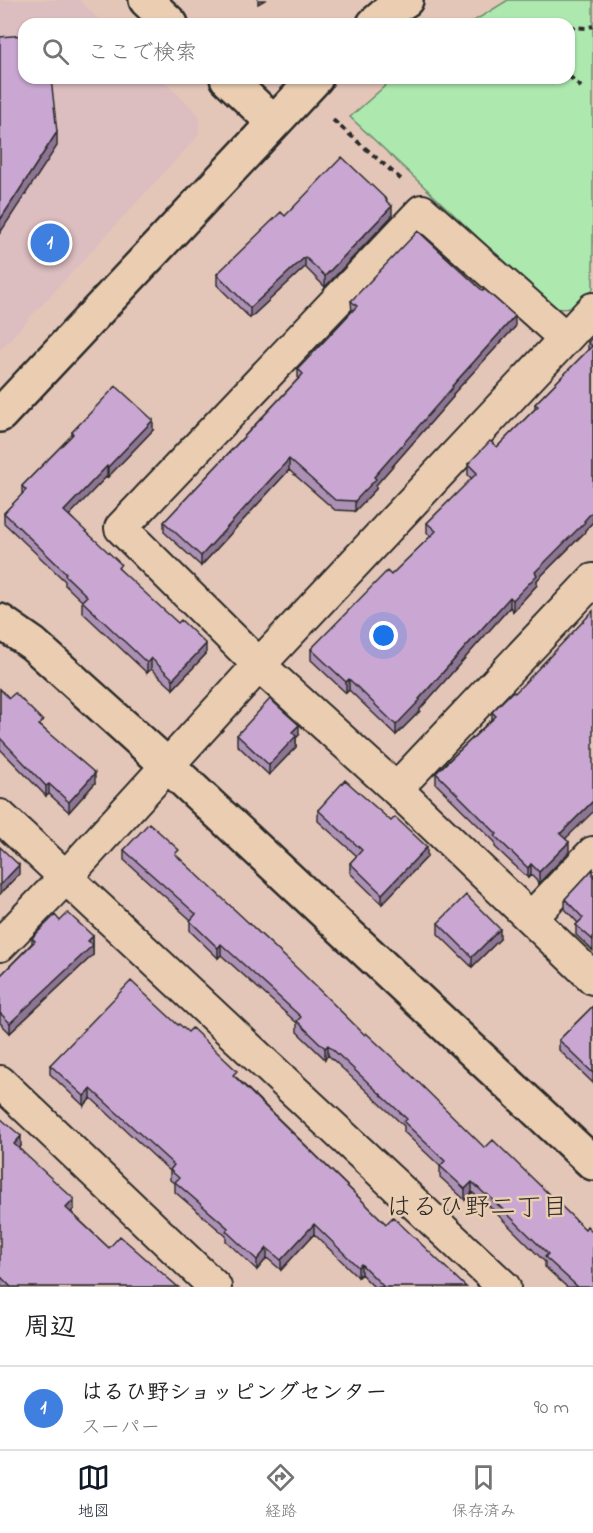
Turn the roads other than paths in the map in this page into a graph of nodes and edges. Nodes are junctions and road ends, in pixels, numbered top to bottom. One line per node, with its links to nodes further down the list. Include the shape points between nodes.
1 (146, 0): 3 (street)
2 (406, 0): 4 (street)
3 (165, 18)
4 (382, 18)
5 (233, 84): 7 (street)
6 (310, 84): 7 (street)
7 (273, 122): 10 (street)
8 (593, 309): 9 (street)
9 (565, 338): 13 (street); 13 (street, via 422,211 121,528)
10 (0, 415)
11 (593, 580): 15 (street)
12 (0, 621): 14 (street, via 33,644)
13 (259, 665): 14 (street); 15 (street)
14 (166, 765): 18 (street); 23 (street)
15 (396, 789): 19 (street)
16 (0, 816): 18 (street)
17 (593, 853): 19 (street)
18 (64, 878): 20 (street); 25 (street)
19 (531, 918): 21 (street)
20 (0, 945)
21 (593, 978)
22 (0, 1082): 24 (street)
23 (593, 1163)
24 (215, 1287)
25 (504, 1287)

